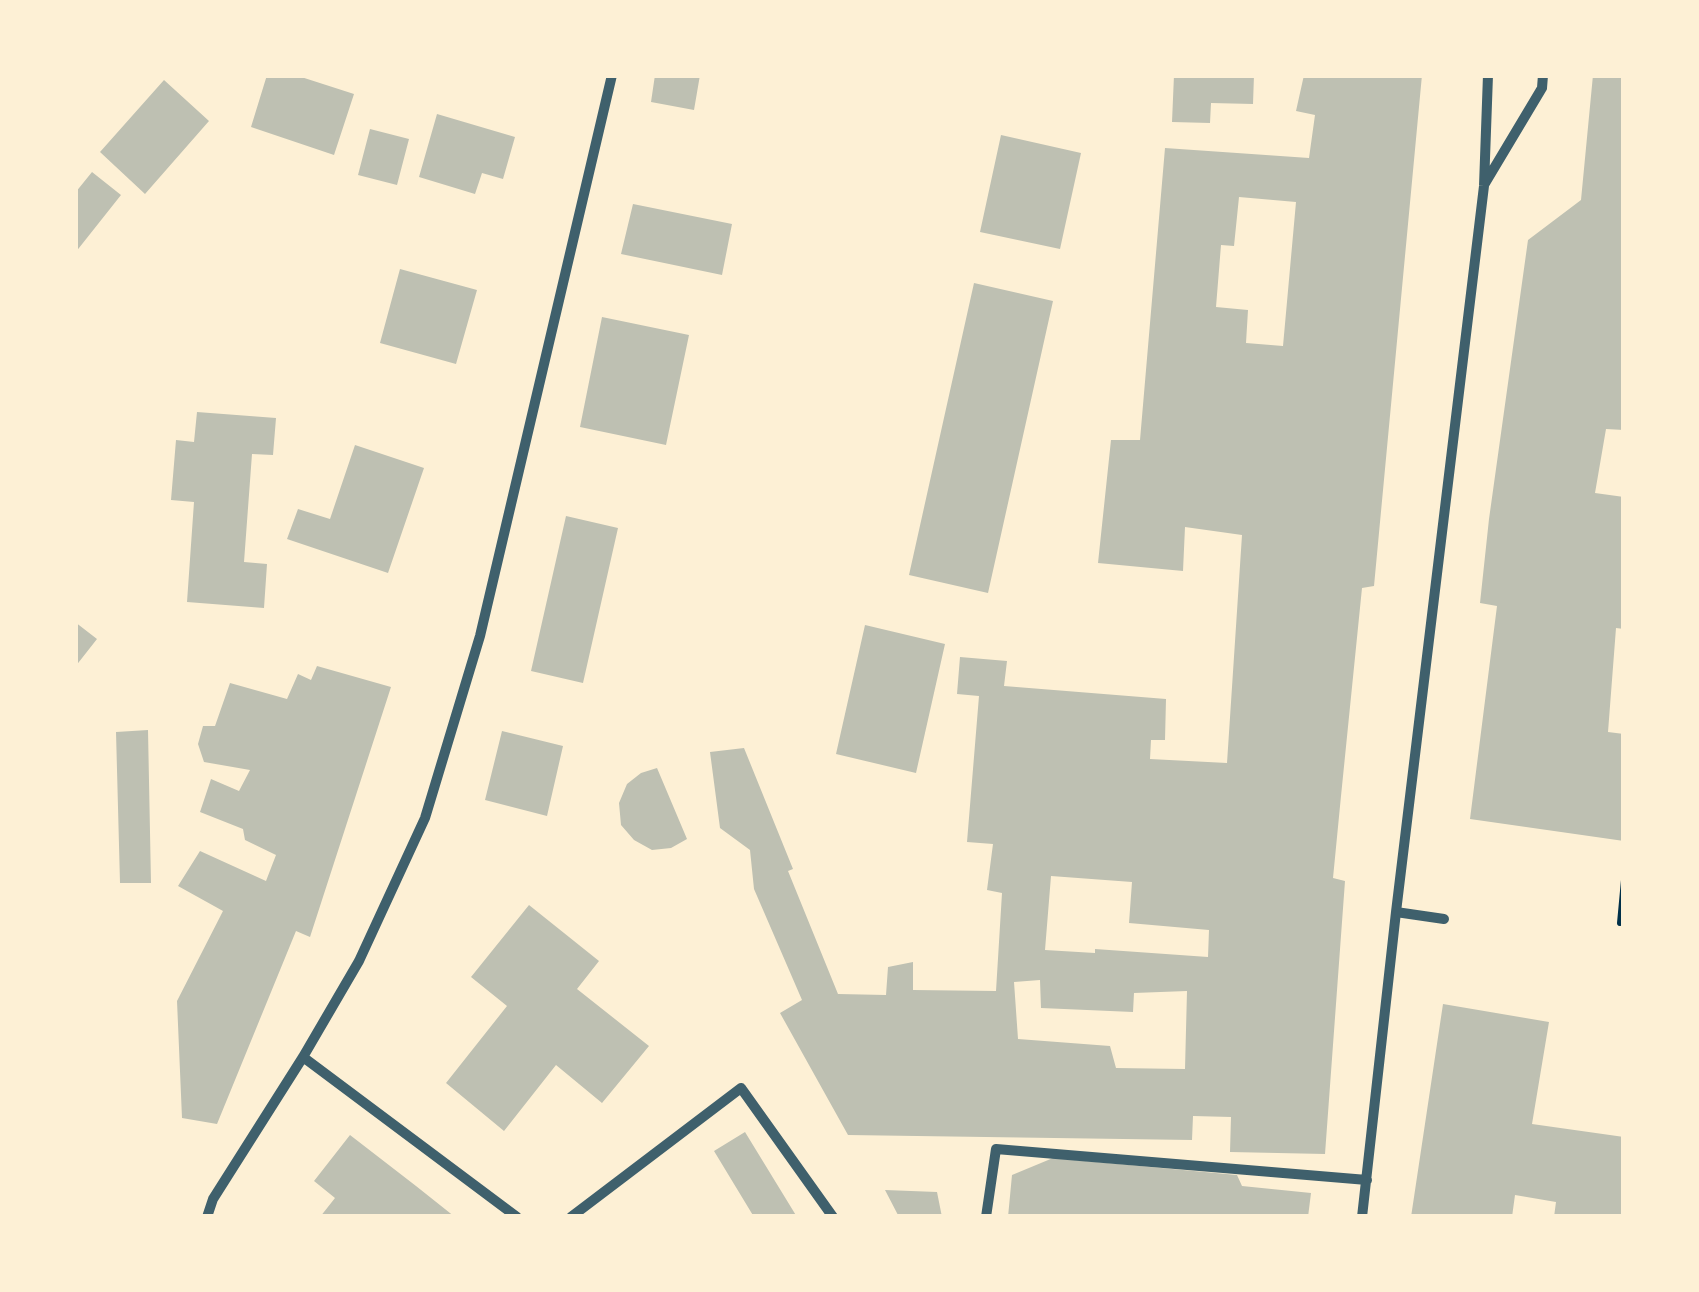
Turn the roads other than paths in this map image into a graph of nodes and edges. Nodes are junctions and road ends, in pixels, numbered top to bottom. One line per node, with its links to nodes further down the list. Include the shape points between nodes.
1 (612, 75): 7 (street, via 480,636 425,818 359,961)
2 (1488, 75): 4 (street)
3 (1544, 75): 4 (street)
4 (1484, 186): 5 (street)
5 (1396, 912): 6 (street); 8 (street)
6 (1444, 919)
7 (303, 1057): 9 (street); 10 (street)
8 (1367, 1180): 13 (street, via 996,1149); 14 (street)
9 (207, 1217)
10 (516, 1217)
11 (571, 1217): 12 (street, via 741,1088)
12 (833, 1217)
13 (986, 1217)
14 (1362, 1217)

